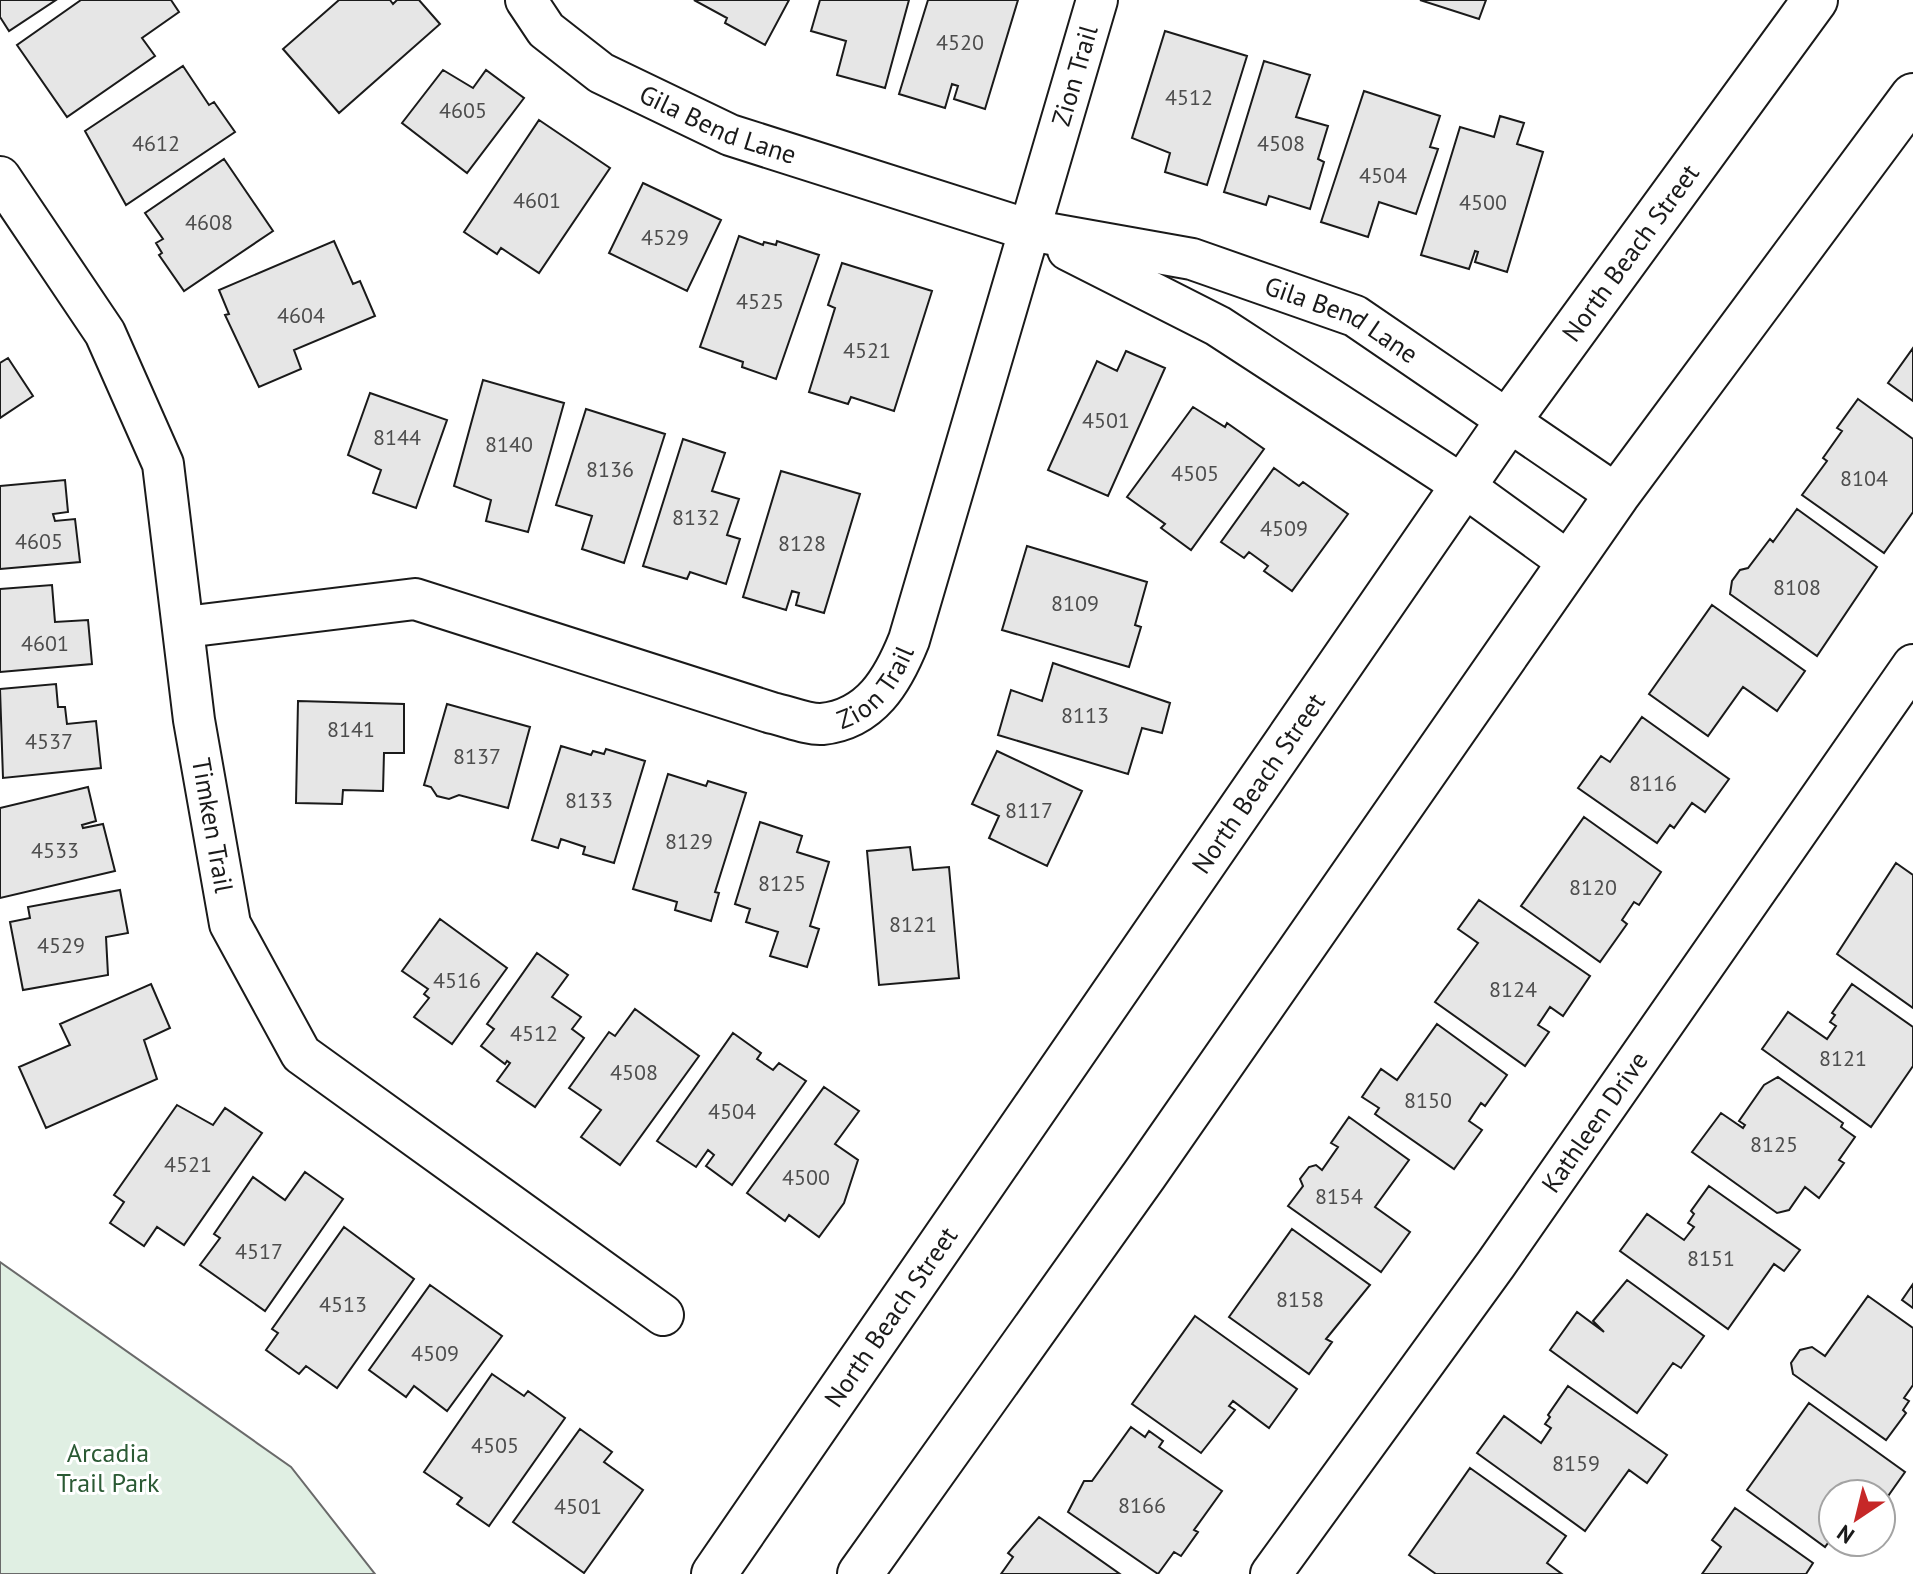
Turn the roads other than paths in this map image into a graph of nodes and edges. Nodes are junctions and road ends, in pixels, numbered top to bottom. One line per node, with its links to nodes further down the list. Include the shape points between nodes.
1 (526, 0): 6 (street, Gila Bend Lane, via 546,30 601,73 730,135)
2 (1097, 0): 6 (street, Zion Trail)
3 (1815, 0): 7 (main road, North Beach Street)
4 (1913, 96): 9 (main road)
5 (0, 177): 11 (street, Timken Trail, via 105,333 163,464)
6 (1029, 230): 7 (street, Gila Bend Lane, via 1192,259 1355,316); 8 (street, Gila Bend Lane, via 1218,326); 11 (street, Zion Trail, via 909,640 893,679 863,710 821,724 772,713 415,599)
7 (1508, 421): 8 (main road, North Beach Street); 9 (street, Gila Bend Lane)
8 (1465, 487): 10 (street, Gila Bend Lane); 14 (main road, North Beach Street)
9 (1617, 495): 10 (main road)
10 (1570, 563): 15 (main road, via 1155,1161)
11 (185, 627): 13 (street, Timken Trail, via 209,820 230,924 301,1054)
12 (1913, 665): 16 (street, Kathleen Drive, via 1496,1264)
13 (663, 1315)
14 (714, 1574)
15 (860, 1574)
16 (1271, 1574)

